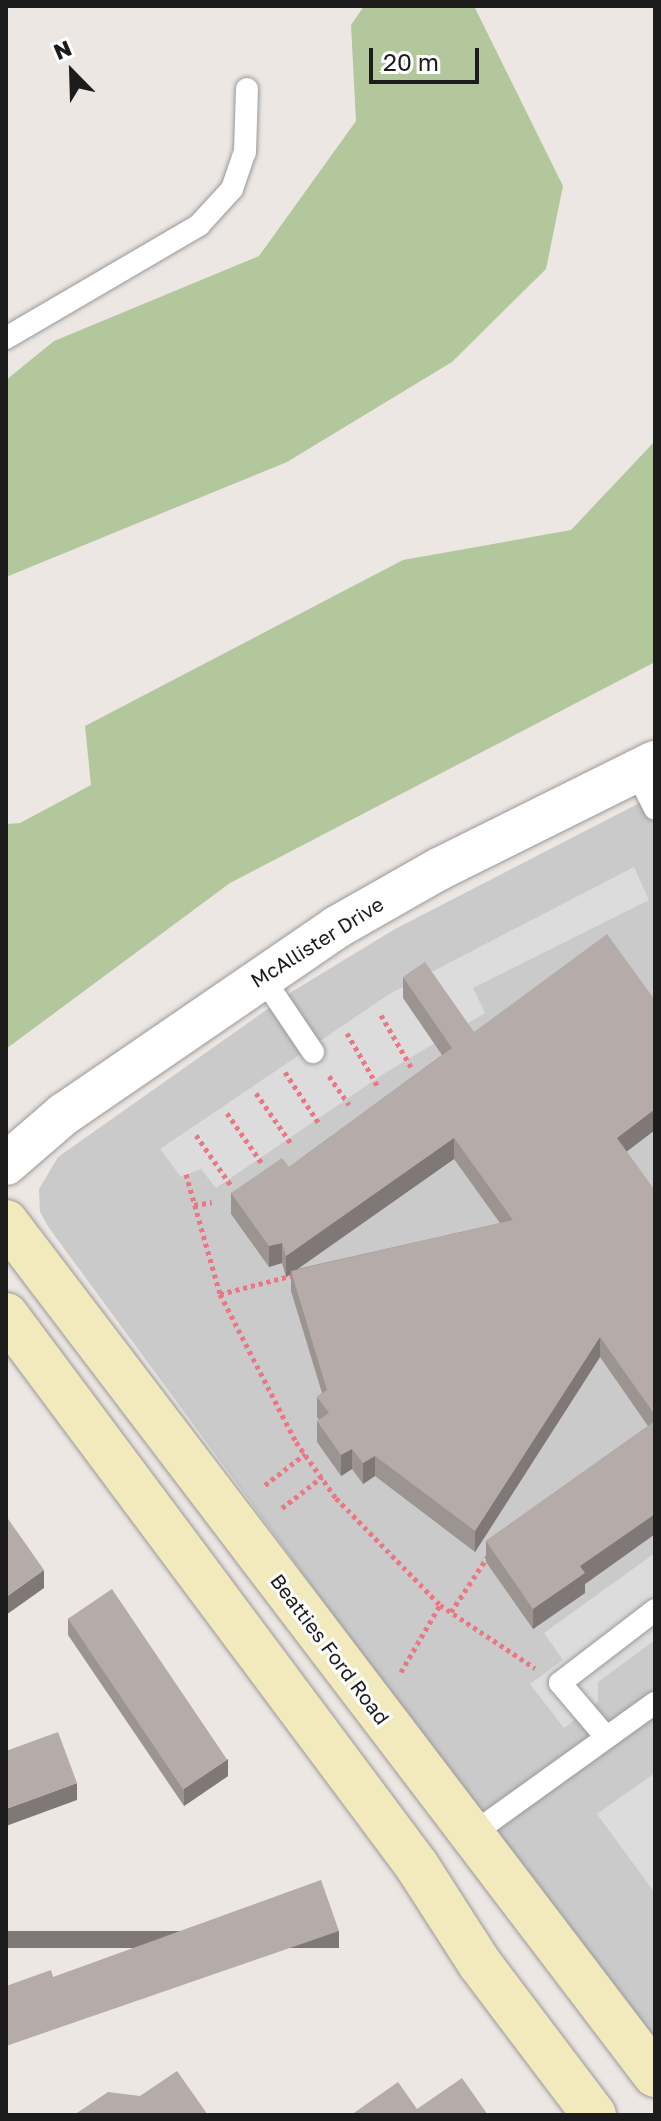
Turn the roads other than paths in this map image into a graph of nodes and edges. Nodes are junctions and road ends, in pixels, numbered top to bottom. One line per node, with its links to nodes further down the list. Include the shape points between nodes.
1 (247, 89): 2 (lane, via 245,152 232,189 199,225)
2 (6, 338)
3 (646, 766): 4 (lane); 5 (street, McAllister Drive, via 439,869)
4 (655, 809)
5 (261, 975): 6 (lane); 7 (street, McAllister Drive, via 64,1114)
6 (313, 1052)
7 (6, 1164)
8 (6, 1222): 13 (main road, Beatties Ford Road)
9 (6, 1315): 15 (main road, via 417,1866 480,1964)
10 (655, 1610): 12 (lane, via 560,1683)
11 (655, 1703): 12 (lane)
12 (606, 1737): 13 (lane)
13 (471, 1835): 14 (main road, Beatties Ford Road)
14 (655, 2075)
15 (594, 2115)

